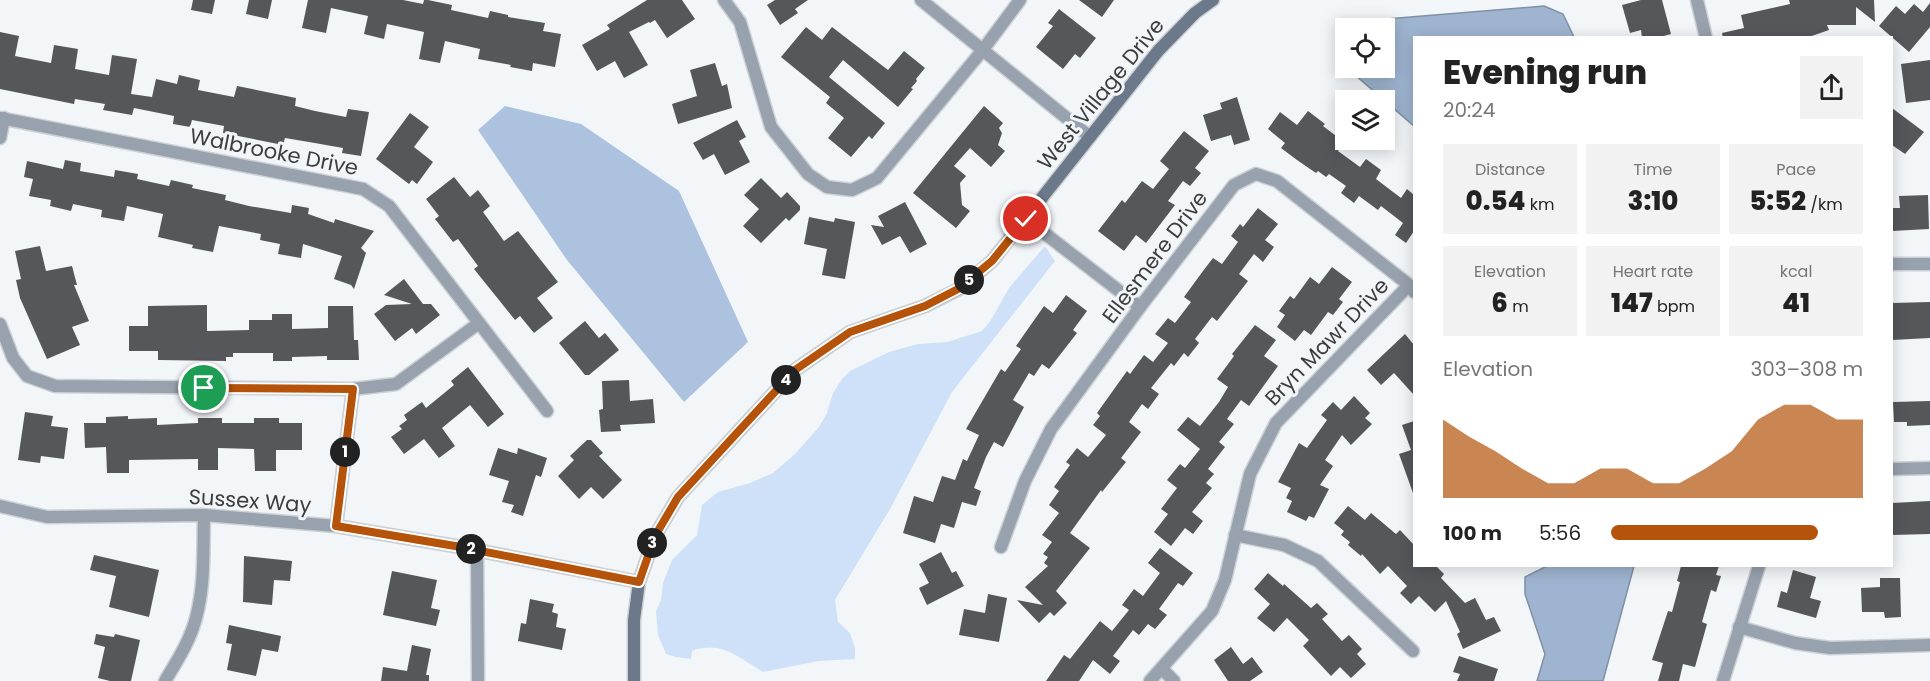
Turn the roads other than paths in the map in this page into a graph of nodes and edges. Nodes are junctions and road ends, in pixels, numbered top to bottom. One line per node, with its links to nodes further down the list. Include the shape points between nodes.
1 (724, 0): 7 (street, via 740,22 771,127 808,174 827,188 852,190 877,178)
2 (921, 0): 7 (street)
3 (1020, 0): 7 (street)
4 (1213, 0): 9 (street, West Village Drive, via 1158,51)
5 (1697, 0): 6 (street)
6 (1706, 36)
7 (982, 51): 9 (street)
8 (2, 118): 10 (street); 16 (street, Walbrooke Drive, via 363,189 388,206)
9 (1090, 137): 11 (street, West Village Drive)
10 (0, 138)
11 (1026, 219): 15 (street); 29 (street, West Village Drive, via 992,261 958,289 925,306 850,332 795,370 678,497 655,536)
12 (1893, 264): 13 (street)
13 (1930, 264)
14 (1412, 288): 15 (street, Ellesmere Drive, via 1277,181 1256,174 1234,185); 25 (street, Bryn Mawr Drive, via 1276,423 1250,474)
15 (1140, 307): 26 (street, Ellesmere Drive, via 1051,429 1025,481)
16 (479, 323): 18 (street, via 396,384); 19 (street, Walbrooke Drive)
17 (0, 324): 18 (street, via 13,358 27,376 55,386)
18 (353, 389): 24 (street)
19 (547, 411)
20 (1930, 468): 21 (street)
21 (1893, 469)
22 (0, 506): 23 (street, Sussex Way, via 46,517)
23 (204, 516): 24 (street, Sussex Way); 34 (street, via 202,584 196,619)
24 (336, 526): 27 (street, Sussex Way)
25 (1235, 535): 32 (street, via 1284,545 1318,561); 33 (street, Bryn Mawr Drive, via 1225,580 1212,611)
26 (1001, 547)
27 (477, 550): 29 (street, Sussex Way); 35 (street)
28 (1759, 567): 30 (street)
29 (639, 582): 36 (street, West Village Drive, via 634,620)
30 (1739, 627): 31 (street, via 1830,648); 39 (street)
31 (1930, 645)
32 (1413, 651)
33 (1162, 669): 37 (street, Bryn Mawr Drive); 38 (street)
34 (165, 681)
35 (478, 681)
36 (634, 681)
37 (1150, 681)
38 (1174, 681)
39 (1724, 681)

